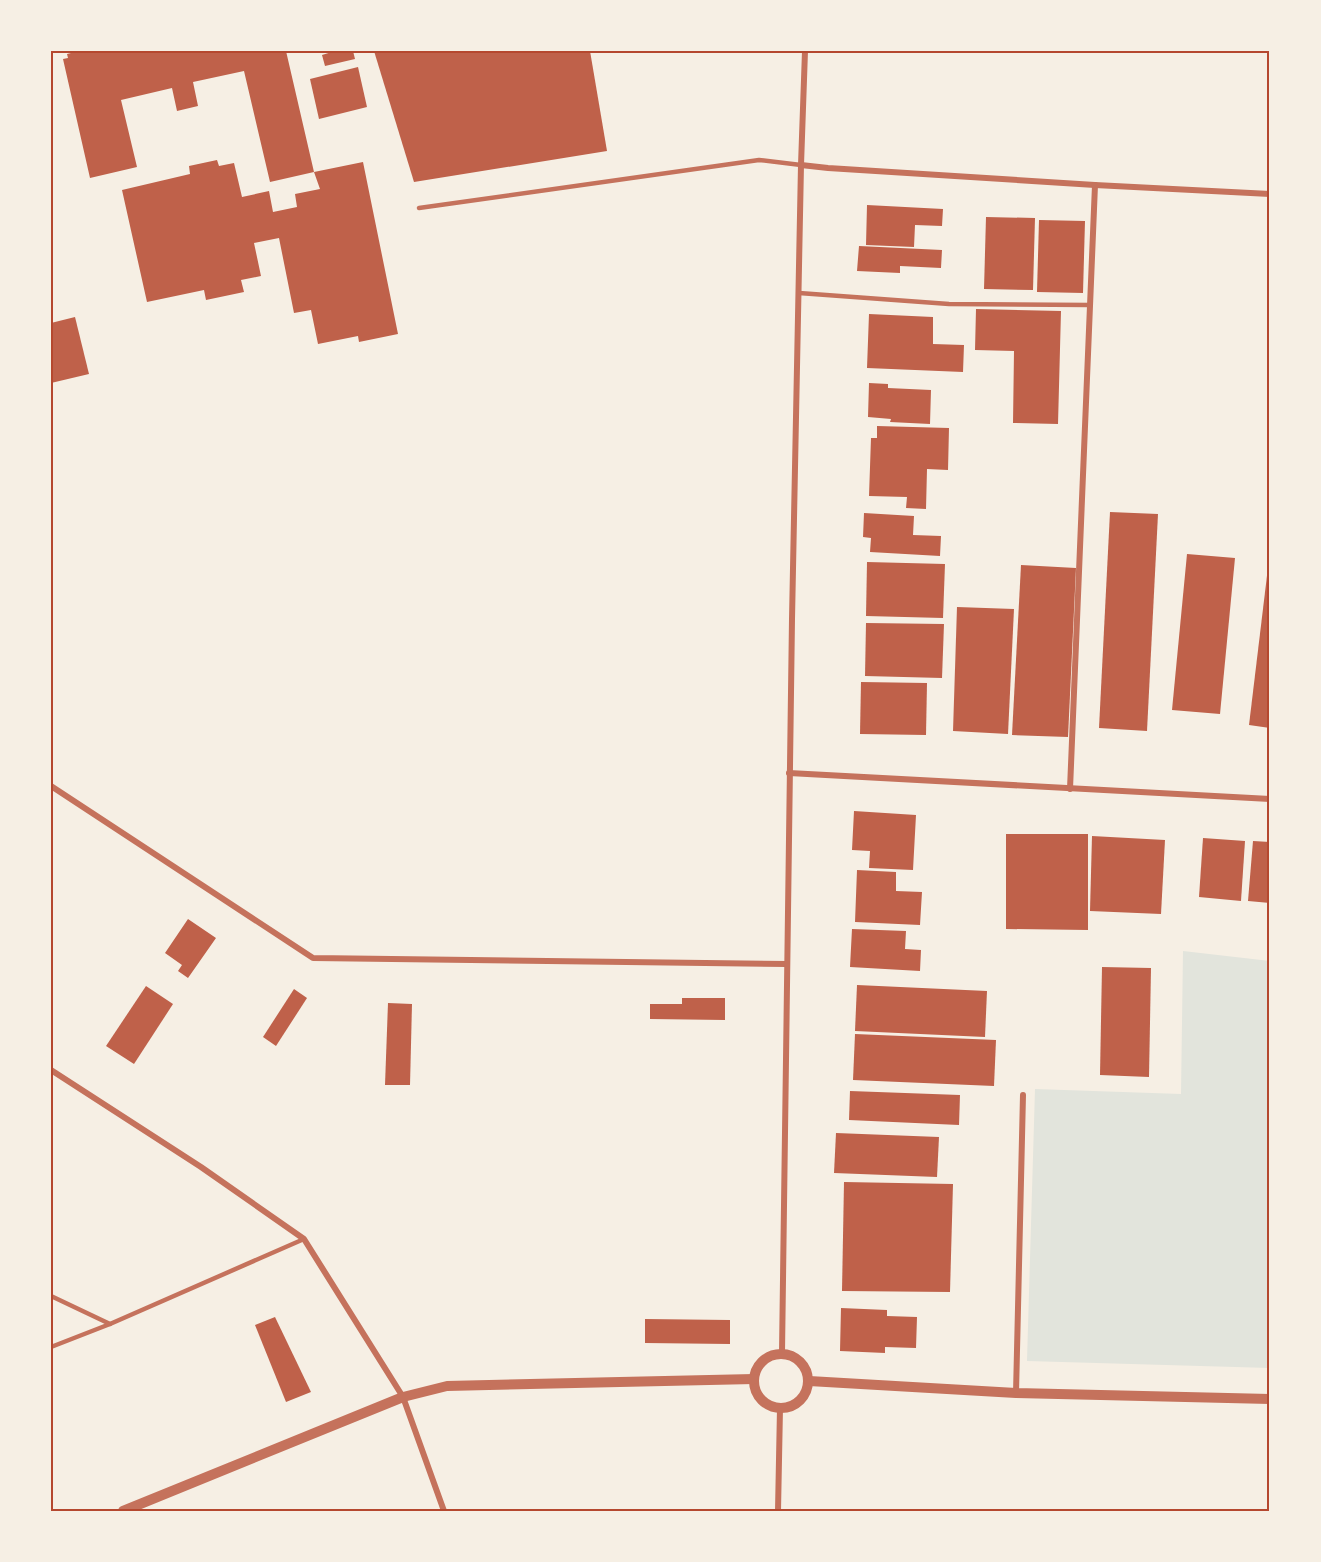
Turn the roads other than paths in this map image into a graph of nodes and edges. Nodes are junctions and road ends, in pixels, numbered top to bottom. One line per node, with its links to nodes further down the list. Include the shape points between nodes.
1 (805, 51): 2 (street)
2 (801, 165): 3 (street); 5 (lane, via 759,160); 6 (street)
3 (1095, 186): 4 (street); 7 (street)
4 (1270, 194)
5 (419, 208)
6 (799, 293): 7 (lane, via 950,304); 8 (street)
7 (1090, 305): 10 (street)
8 (789, 774): 10 (street); 12 (street)
9 (51, 786): 12 (street, via 313,958)
10 (1070, 789): 11 (street)
11 (1270, 799)
12 (787, 964): 19 (street)
13 (51, 1070): 15 (street)
14 (1023, 1095): 22 (street)
15 (304, 1239): 17 (lane); 23 (street)
16 (51, 1296): 17 (lane)
17 (110, 1324): 18 (lane)
18 (51, 1347)
19 (782, 1353): 20 (street, via 766,1358); 21 (street, via 804,1365)
20 (754, 1379): 23 (street, via 447,1386); 25 (street, via 758,1396)
21 (809, 1381): 22 (street); 25 (street, via 797,1403)
22 (1016, 1393): 24 (street)
23 (403, 1398): 26 (street); 27 (street)
24 (1270, 1399)
25 (780, 1408): 28 (street)
26 (123, 1511)
27 (444, 1511)
28 (778, 1511)

